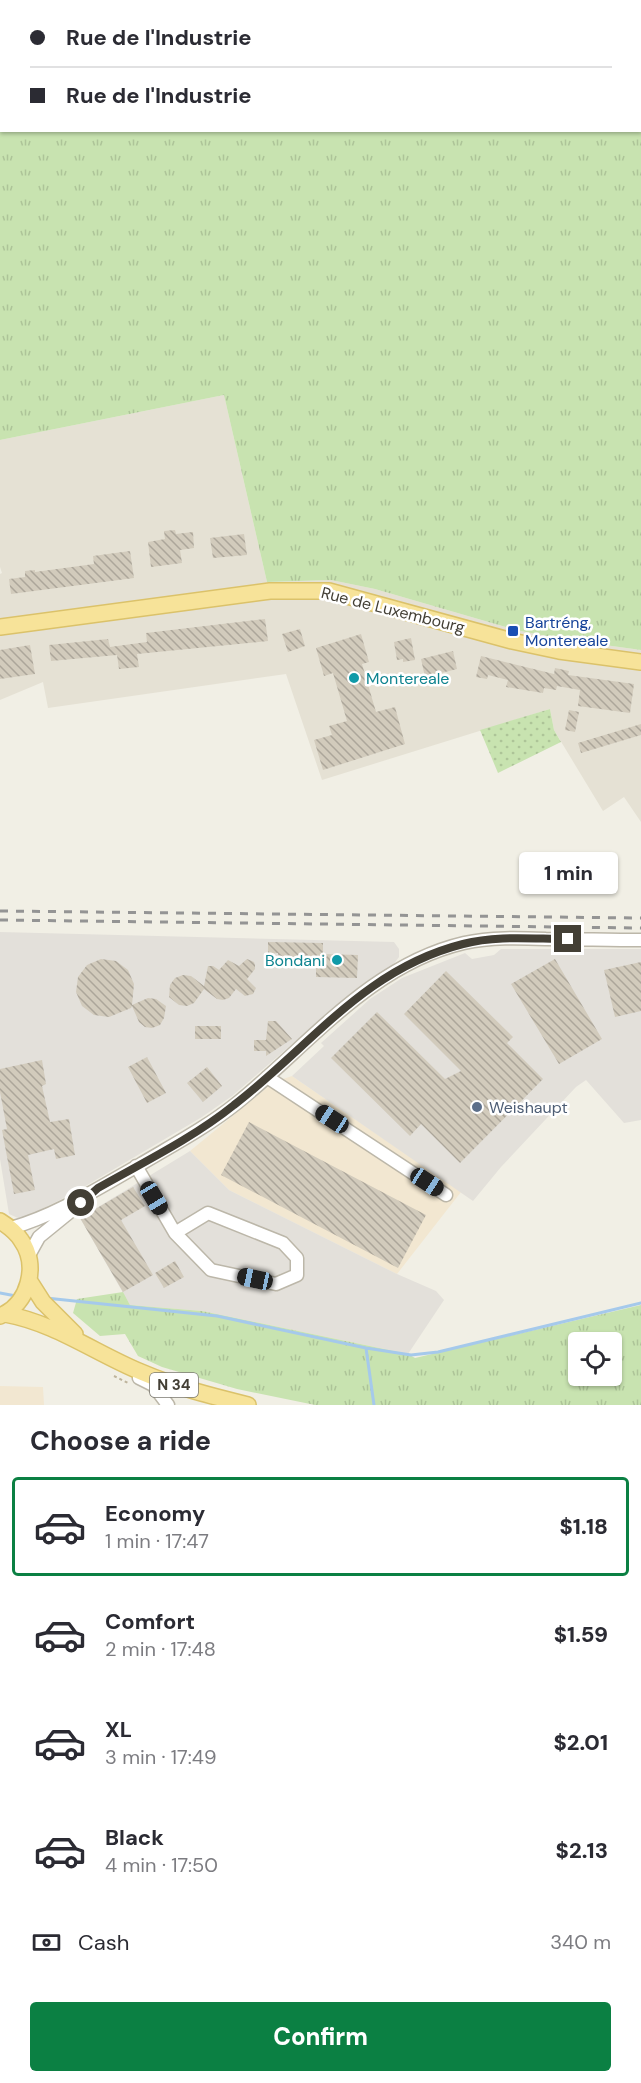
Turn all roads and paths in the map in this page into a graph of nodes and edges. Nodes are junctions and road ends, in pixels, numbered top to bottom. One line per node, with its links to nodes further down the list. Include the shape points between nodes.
1 (0, 627): 2 (main road, Rue de Luxembourg, via 270,591 329,591 513,641)
2 (641, 662)
3 (641, 940): 4 (street, via 502,938 464,943 420,958 352,1000)
4 (267, 1077): 5 (street, via 215,1119); 7 (street)
5 (136, 1166): 6 (street); 9 (street)
6 (98, 1188): 8 (street, via 32,1222); 10 (street, via 39,1237)
7 (446, 1195)
8 (5, 1225): 10 (main road, via 22,1240)
9 (176, 1233): 9 (street, via 211,1270 276,1284 297,1275 297,1258 283,1243 208,1213)
10 (29, 1255): 11 (main road)
11 (29, 1280): 12 (main road, N 34, via 21,1299); 13 (main road, N 34, via 43,1302)
12 (2, 1315): 13 (main road, N 34, via 30,1319)
13 (86, 1345): 14 (main road, N 34)
14 (104, 1354): 15 (street, via 118,1368 153,1385); 16 (main road, N 34, via 177,1387)
15 (168, 1405)
16 (248, 1405)

